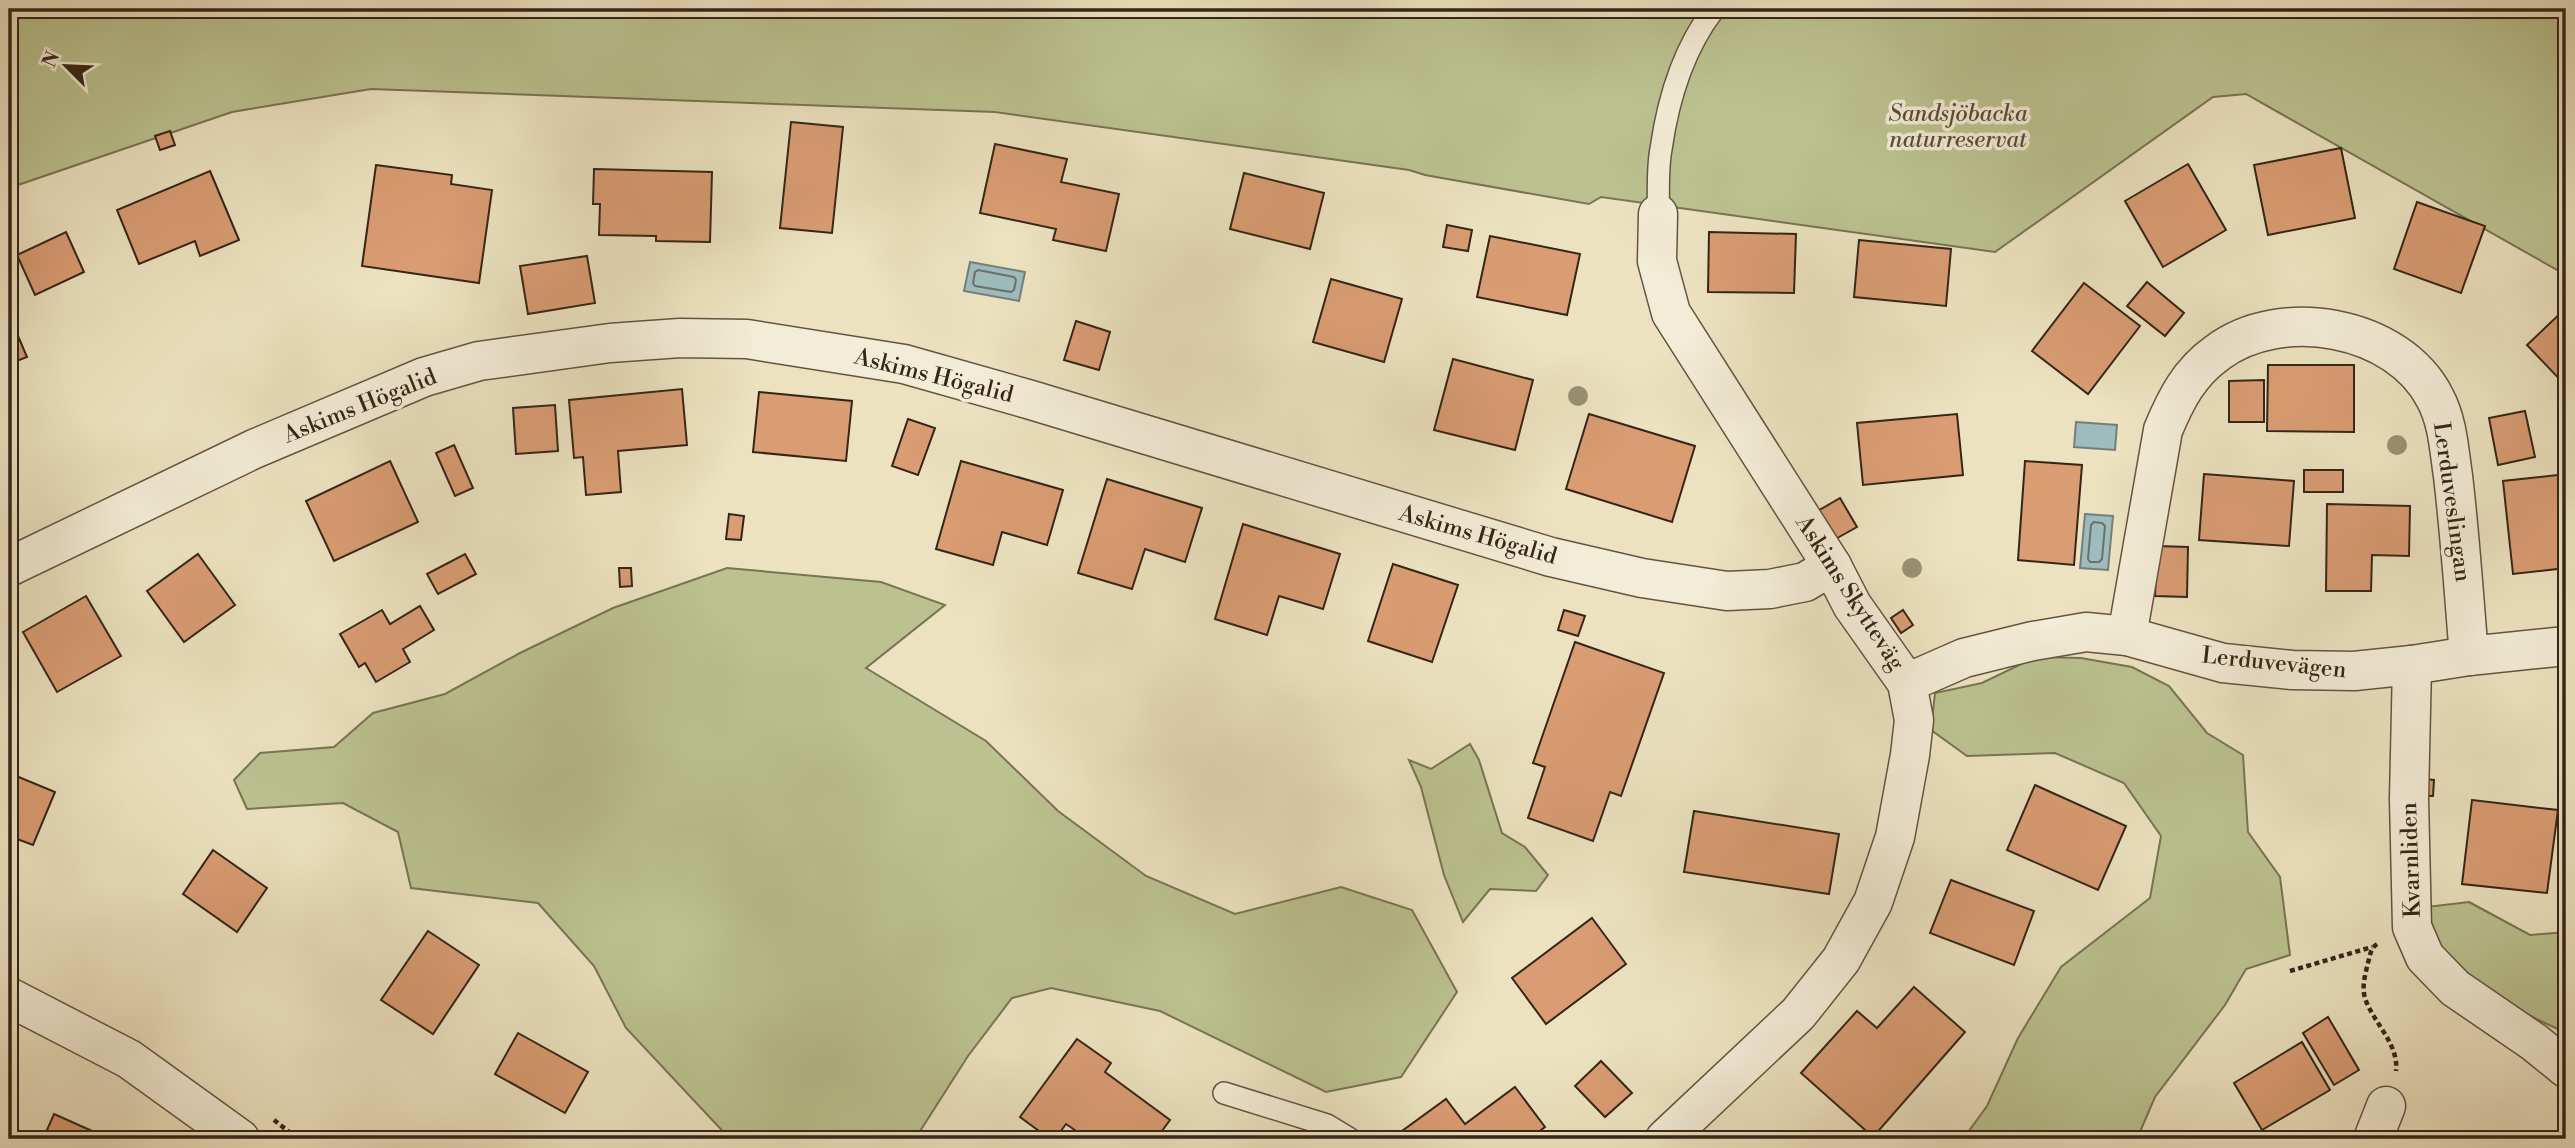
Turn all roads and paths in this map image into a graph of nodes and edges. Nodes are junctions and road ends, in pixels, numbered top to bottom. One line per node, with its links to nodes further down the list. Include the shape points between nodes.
1 (1714, 9): 2 (lane, Askims Skytteväg, via 1700,27 1677,79 1661,150)
2 (1658, 214): 3 (street, Askims Skytteväg, via 1657,261 1671,313)
3 (1832, 566): 4 (street, Askims Högalid, via 1805,582 1770,589 1727,591 1642,578 1538,553 904,364 747,339 680,338 479,361 424,377 254,449); 9 (street, Askims Skytteväg, via 1852,605)
4 (9, 567)
5 (2127, 636): 7 (street, Lerduveslingan, via 2163,430 2175,401 2189,379 2217,353 2243,338 2278,328 2317,328 2353,333 2382,346 2416,371 2435,398 2450,454); 8 (street, Lerduvevägen, via 2223,663 2354,671); 9 (street, Lerduvevägen, via 2086,632 2033,641 1964,659)
6 (2566, 646): 7 (street, Lerduvevägen)
7 (2469, 656): 8 (street, Lerduvevägen)
8 (2412, 665): 10 (street, Kvarnliden)
9 (1907, 683): 19 (street, Askims Skytteväg, via 1914,720 1910,755 1895,837 1873,902 1841,960 1798,1014)
10 (2412, 927): 11 (path); 14 (street, Kvarnliden, via 2425,957 2455,988)
11 (2372, 947): 12 (path); 16 (path, via 2364,980 2365,1000 2396,1065)
12 (2290, 971)
13 (9, 997): 17 (street, via 129,1059)
14 (2566, 1068)
15 (1224, 1093): 18 (lane, via 1327,1125)
16 (2380, 1123)
17 (233, 1137)
18 (1350, 1139)
19 (1665, 1139)

